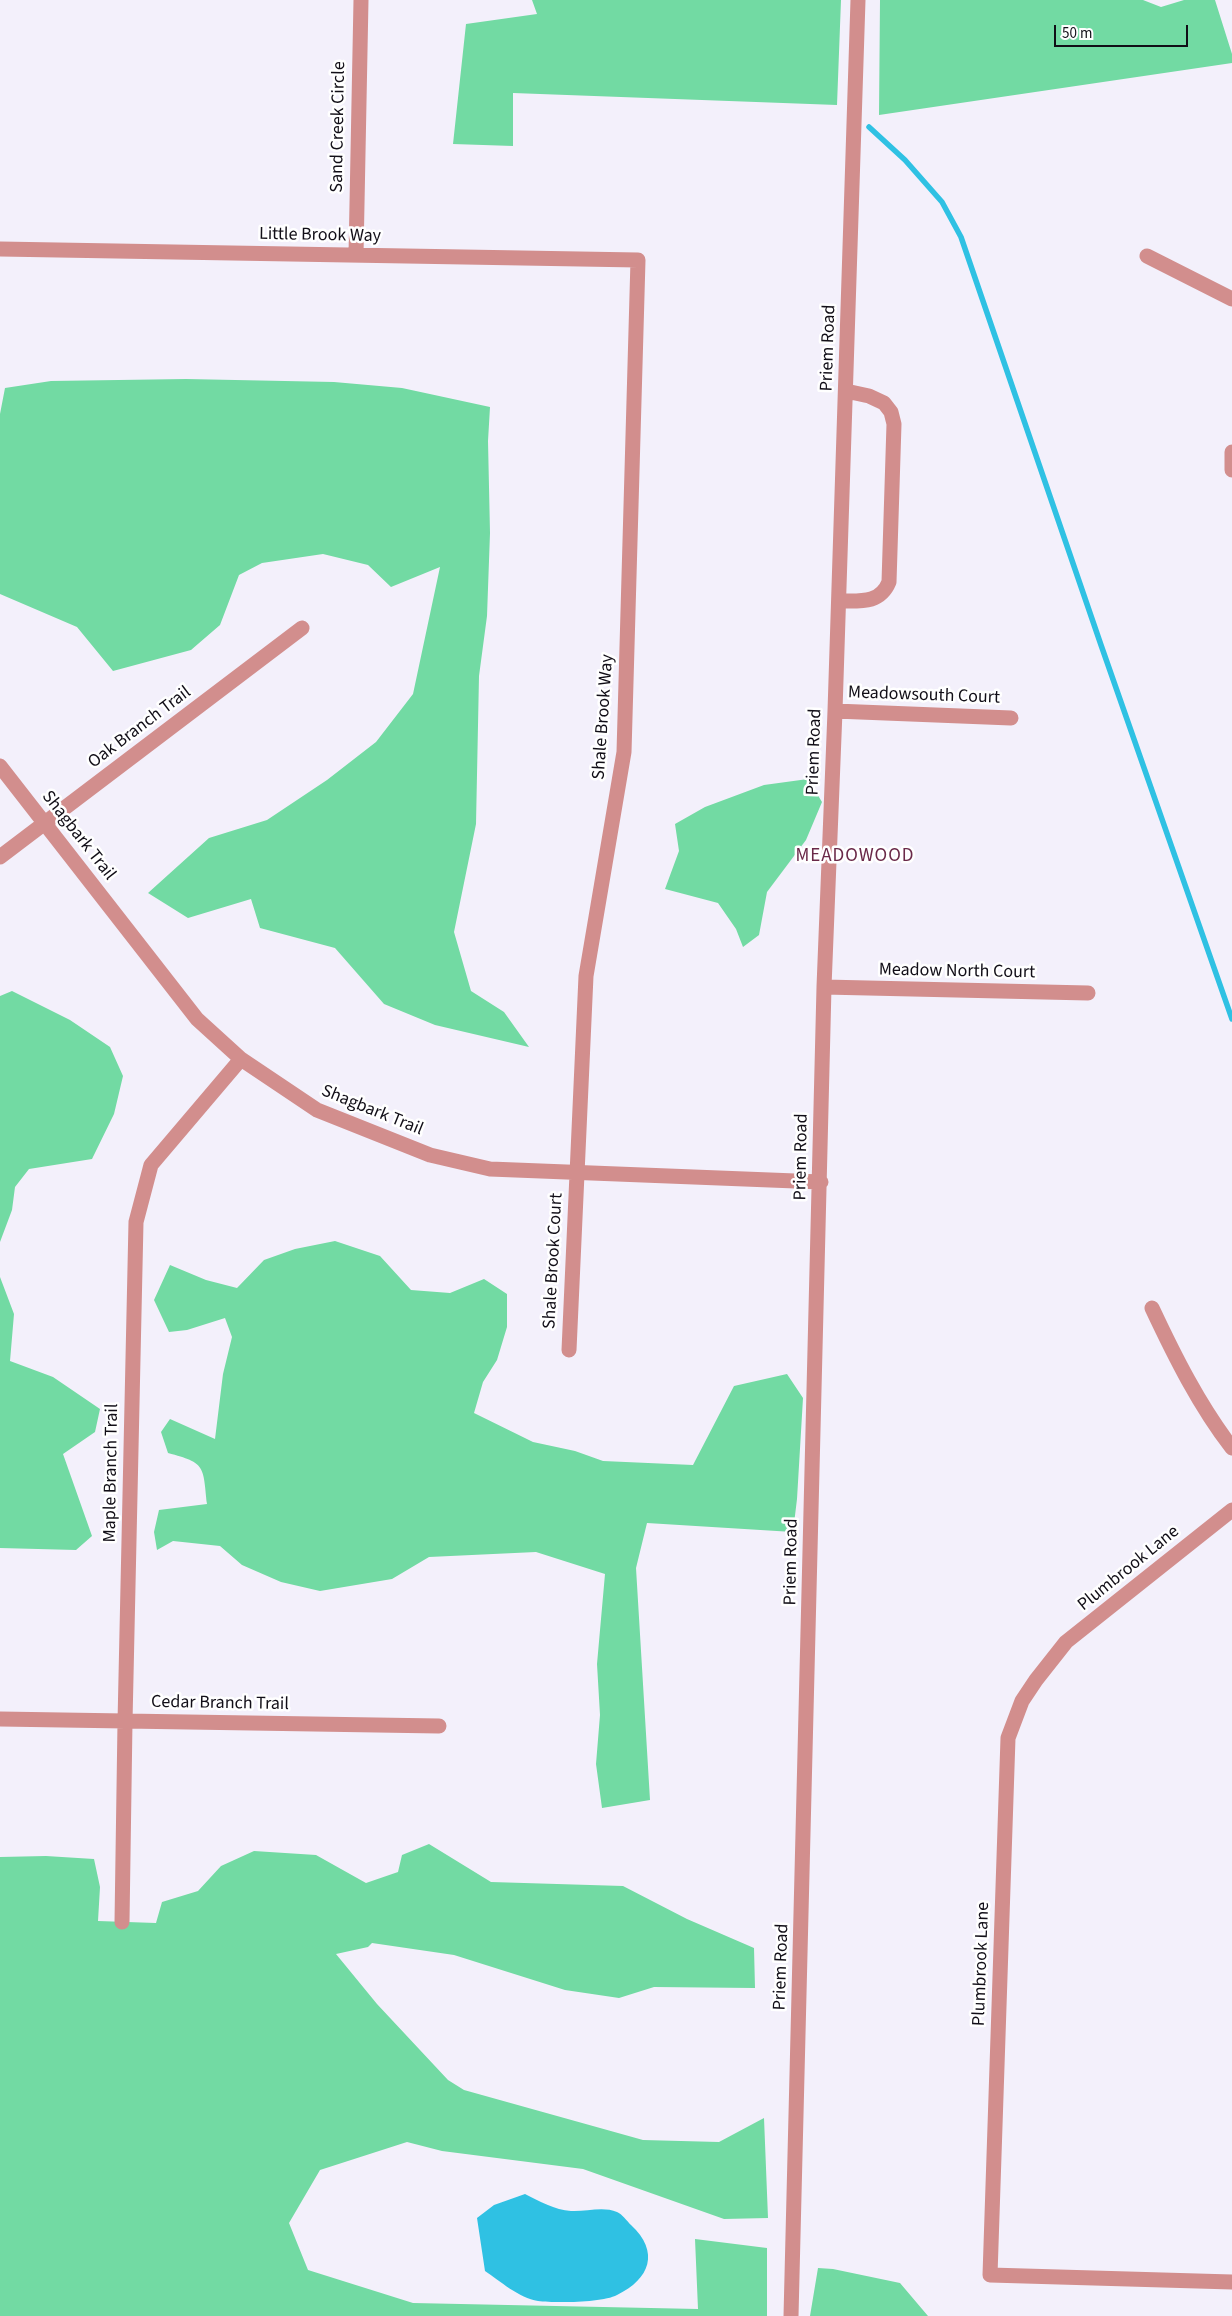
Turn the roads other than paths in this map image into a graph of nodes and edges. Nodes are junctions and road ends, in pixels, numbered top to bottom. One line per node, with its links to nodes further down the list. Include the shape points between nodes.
1 (361, 0): 4 (street, Sand Creek Circle)
2 (858, 0): 8 (street, Priem Road)
3 (0, 249): 4 (street, Little Brook Way)
4 (356, 255): 6 (street, Little Brook Way)
5 (1147, 256): 7 (street)
6 (638, 260): 21 (street, Shale Brook Way, via 624,752 586,976)
7 (1232, 299)
8 (846, 391): 11 (street, Priem Road); 11 (street, via 884,403 894,424 894,448 886,591 879,597)
9 (1232, 452): 10 (street)
10 (1232, 470)
11 (839, 601): 13 (street, Priem Road)
12 (302, 628): 16 (street, Oak Branch Trail)
13 (835, 712): 14 (street, Meadowsouth Court); 18 (street, Priem Road)
14 (1011, 718)
15 (0, 766): 16 (street, Shagbark Trail)
16 (44, 824): 17 (street, Oak Branch Trail); 20 (street, Shagbark Trail, via 197,1019)
17 (0, 857)
18 (824, 988): 19 (street, Meadow North Court); 22 (street, Priem Road)
19 (1088, 993)
20 (241, 1059): 21 (street, Shagbark Trail, via 317,1110 430,1154 490,1169); 28 (street, Maple Branch Trail, via 151,1165 136,1222)
21 (578, 1173): 22 (street, Shagbark Trail); 24 (street, Shale Brook Court)
22 (821, 1182): 32 (street, Priem Road)
23 (1152, 1308): 25 (street, via 1177,1360)
24 (569, 1350)
25 (1232, 1448)
26 (1232, 1510): 31 (street, Plumbrook Lane, via 1066,1642 1022,1701 1008,1738 990,2276)
27 (0, 1719): 28 (street, Cedar Branch Trail)
28 (125, 1722): 29 (street, Cedar Branch Trail); 30 (street, Maple Branch Trail)
29 (439, 1726)
30 (122, 1922)
31 (1232, 2282)
32 (791, 2316)

